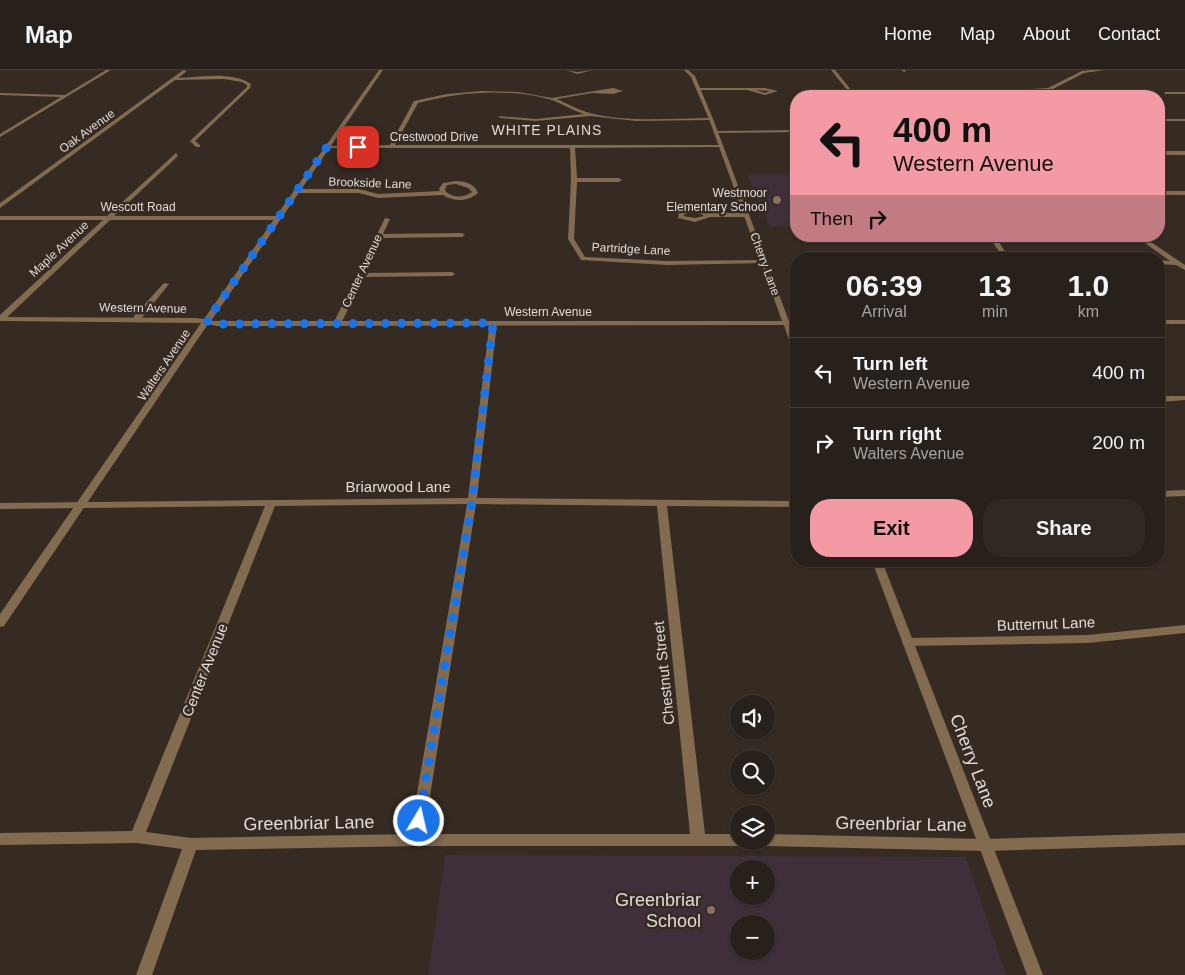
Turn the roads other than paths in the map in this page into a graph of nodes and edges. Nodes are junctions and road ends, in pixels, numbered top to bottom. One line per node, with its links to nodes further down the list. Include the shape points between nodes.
1 (109, 70): 20 (street)
2 (184, 70): 9 (street, Oak Avenue)
3 (381, 70): 32 (street, Walters Avenue)
4 (568, 70): 5 (street, via 577,73)
5 (592, 70)
6 (686, 70): 10 (street, Cherry Lane)
7 (833, 70): 13 (street)
8 (1103, 70): 11 (street, via 1083,72)
9 (174, 79): 30 (street, via 228,78 249,84 192,141); 44 (street, Oak Avenue)
10 (699, 88): 12 (street); 24 (street, Cherry Lane)
11 (1049, 88): 14 (street); 15 (street)
12 (747, 89): 12 (street, via 765,94 776,92 769,89)
13 (849, 90)
14 (1021, 90)
15 (1054, 90)
16 (592, 92): 16 (street, via 613,89 621,91 613,94); 21 (street)
17 (1165, 93): 18 (street)
18 (1185, 93)
19 (0, 94): 20 (street)
20 (64, 96): 29 (street)
21 (552, 98): 22 (street); 33 (street, via 516,93 453,94 416,102)
22 (589, 115): 23 (street, via 536,120); 24 (street, via 622,119)
23 (500, 117)
24 (711, 118): 28 (street, Cherry Lane)
25 (1165, 120): 26 (street)
26 (1185, 120)
27 (790, 131): 28 (street)
28 (715, 132): 31 (street, Cherry Lane)
29 (0, 136)
30 (198, 146)
31 (721, 146): 34 (street, Crestwood Drive); 46 (street, Cherry Lane)
32 (327, 147): 33 (street, Crestwood Drive); 40 (street, Walters Avenue)
33 (392, 147): 34 (street, Crestwood Drive)
34 (572, 147): 38 (street, Partridge Lane)
35 (1165, 153): 36 (street)
36 (1185, 153)
37 (176, 155): 48 (street, Maple Avenue)
38 (574, 180): 39 (street); 56 (street, Partridge Lane, via 571,239 583,258 668,263)
39 (619, 180)
40 (296, 191): 43 (street, Brookside Lane, via 359,191 378,196); 49 (street, Walters Avenue)
41 (1165, 193): 42 (street)
42 (1185, 193)
43 (444, 194): 43 (street, Brookside Lane, via 442,188 445,184 456,182 464,182 475,193 466,198)
44 (0, 206)
45 (707, 215): 46 (street)
46 (746, 215): 56 (street, Cherry Lane)
47 (0, 218): 48 (street, Wescott Road)
48 (108, 218): 49 (street, Wescott Road); 64 (street, Maple Avenue)
49 (276, 218): 65 (street, Walters Avenue)
50 (387, 219): 52 (street, Center Avenue)
51 (462, 235): 52 (street)
52 (379, 236): 61 (street, Center Avenue)
53 (1148, 242): 54 (street)
54 (1163, 252)
55 (1165, 253): 58 (street)
56 (764, 262): 69 (street, Cherry Lane)
57 (1165, 262): 58 (street)
58 (1181, 263): 59 (street)
59 (1185, 268)
60 (452, 274): 61 (street)
61 (362, 275): 71 (street, Center Avenue)
62 (166, 284): 63 (street)
63 (137, 318): 64 (street, Western Avenue); 65 (street, Western Avenue)
64 (0, 319)
65 (207, 321): 71 (street, Western Avenue, via 217,324); 81 (street, Walters Avenue)
66 (1165, 322): 67 (street)
67 (1185, 322)
68 (493, 323): 69 (street, Western Avenue); 71 (street, Western Avenue); 77 (street)
69 (786, 323): 70 (street, Western Avenue); 72 (street, Cherry Lane)
70 (790, 323)
71 (337, 324)
72 (790, 333)
73 (1185, 398): 74 (street)
74 (1165, 399)
75 (1185, 493): 76 (street)
76 (1165, 494)
77 (472, 501): 78 (street, Briarwood Lane); 79 (street, Briarwood Lane); 90 (street)
78 (272, 502): 81 (street, Briarwood Lane); 87 (street, Center Avenue)
79 (662, 504): 80 (street, Briarwood Lane); 89 (street, Chestnut Street)
80 (790, 504)
81 (80, 505): 82 (street, Briarwood Lane); 84 (street, Walters Avenue)
82 (0, 506)
83 (879, 567): 86 (street, Cherry Lane)
84 (0, 623)
85 (1185, 629): 86 (street, Butternut Lane, via 1088,638)
86 (908, 642): 95 (street, Cherry Lane)
87 (137, 837): 88 (street, Greenbriar Lane); 94 (street, Greenbriar Lane)
88 (0, 839)
89 (698, 839): 90 (street, Greenbriar Lane); 91 (street, Greenbriar Lane)
90 (416, 840): 94 (street, Greenbriar Lane)
91 (730, 840)
92 (775, 840): 95 (street, Greenbriar Lane)
93 (1185, 840): 95 (street, Greenbriar Lane)
94 (191, 844): 96 (street)
95 (985, 845): 97 (street, Cherry Lane)
96 (144, 975)
97 (1035, 975)

